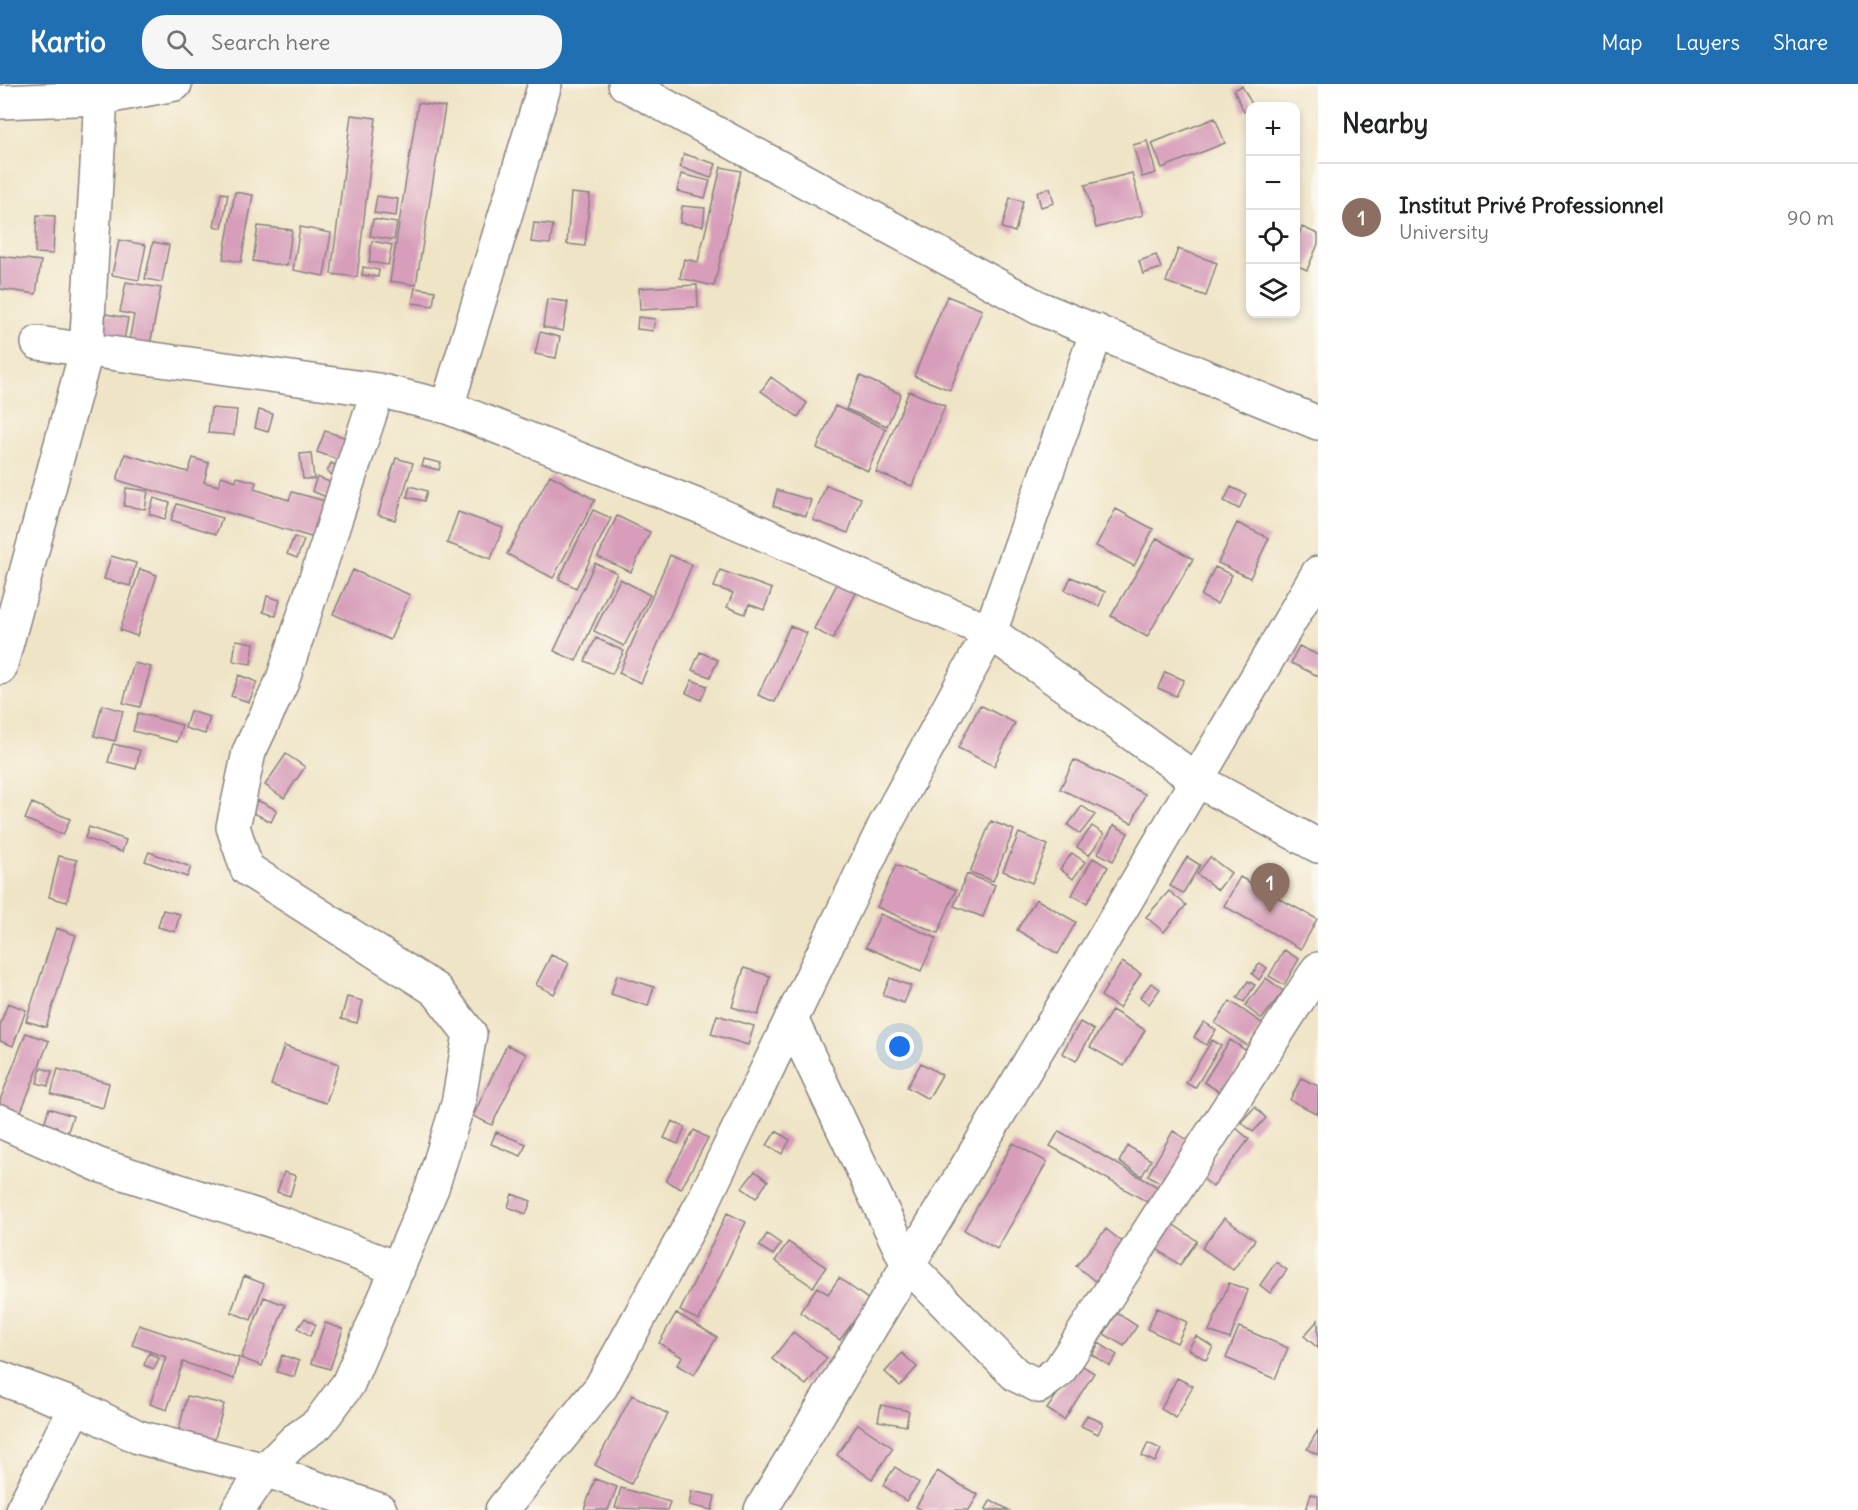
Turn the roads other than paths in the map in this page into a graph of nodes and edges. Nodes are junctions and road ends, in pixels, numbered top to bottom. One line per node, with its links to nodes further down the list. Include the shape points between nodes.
1 (175, 84): 4 (street)
2 (544, 84): 10 (street)
3 (624, 84): 6 (street, via 1039,308)
4 (100, 98): 5 (street); 8 (street)
5 (0, 102)
6 (1097, 331): 11 (street); 13 (street)
7 (38, 344): 8 (street)
8 (86, 352): 9 (street); 14 (street)
9 (378, 390): 10 (street); 21 (street, via 282,682 249,752 233,827 247,869 436,990 470,1034 458,1104 432,1188)
10 (447, 407): 13 (street, via 706,509)
11 (1318, 423)
12 (1318, 573): 15 (street)
13 (990, 632): 15 (street); 18 (street, via 885,825)
14 (0, 668)
15 (1196, 779): 16 (street); 20 (street)
16 (1318, 846)
17 (1318, 969): 20 (street, via 1059,1371 1039,1386 1016,1375)
18 (791, 1019): 20 (street); 29 (street, via 704,1200 601,1387)
19 (0, 1121): 21 (street, via 99,1165 285,1226)
20 (908, 1265): 25 (street)
21 (398, 1269): 24 (street, via 348,1384 318,1424)
22 (0, 1378): 23 (street)
23 (76, 1406): 24 (street, via 138,1437); 26 (street)
24 (265, 1470): 27 (street); 28 (street)
25 (772, 1508)
26 (22, 1510)
27 (238, 1510)
28 (380, 1510)
29 (502, 1510)

